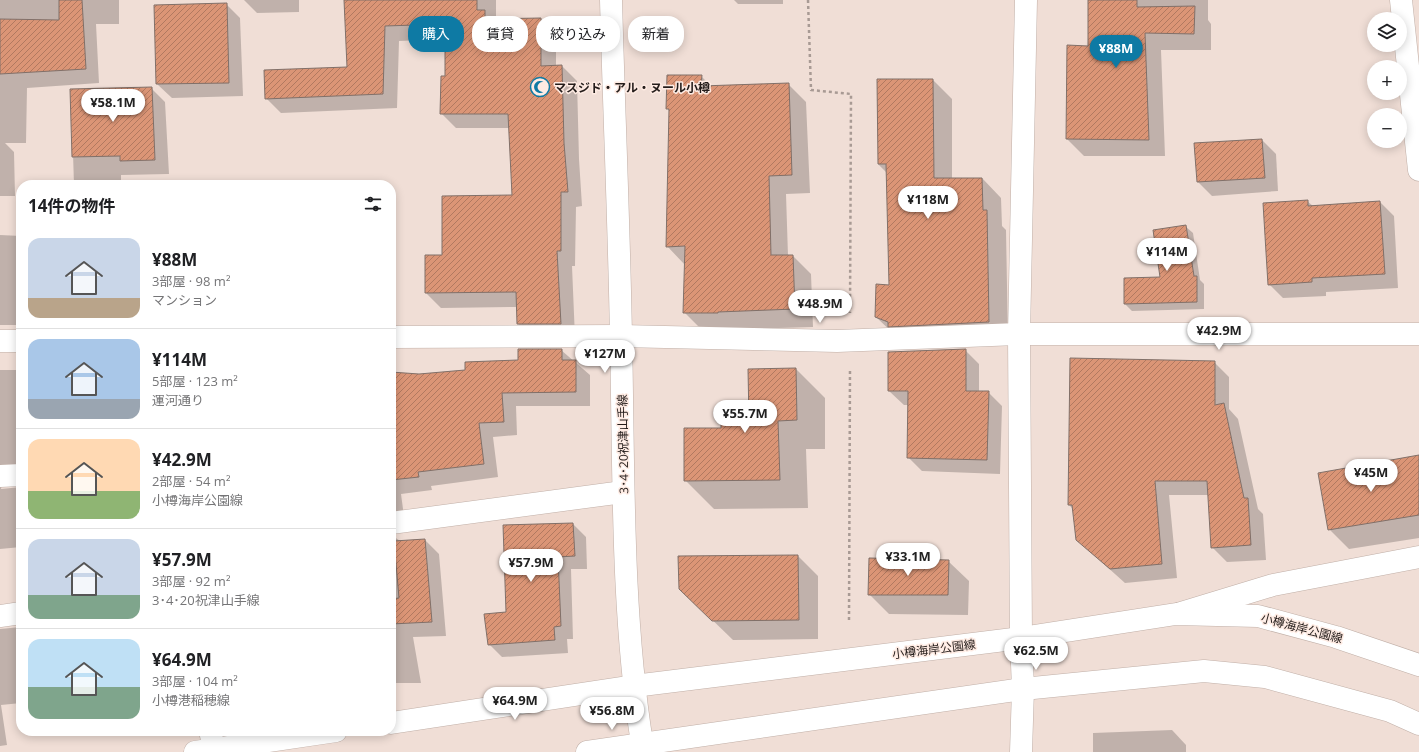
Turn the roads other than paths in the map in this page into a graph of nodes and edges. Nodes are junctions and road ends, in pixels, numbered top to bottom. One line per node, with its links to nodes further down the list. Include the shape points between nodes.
1 (611, 0): 7 (main road, 3･4･20祝津山手線)
2 (1026, 0): 5 (main road)
3 (1401, 0): 4 (main road)
4 (1419, 170)
5 (1019, 334): 6 (main road); 7 (main road, via 850,340); 19 (main road)
6 (1419, 334)
7 (621, 336): 8 (main road); 13 (main road, 3･4･20祝津山手線)
8 (396, 337)
9 (0, 341): 10 (main road)
10 (16, 341)
11 (16, 475): 12 (main road)
12 (0, 476)
13 (623, 492): 14 (main road); 21 (main road, 3･4･20祝津山手線)
14 (396, 522)
15 (1419, 556): 17 (main road, via 1273,585)
16 (16, 614): 18 (main road)
17 (1176, 614): 19 (main road, 小樽海岸公園線); 20 (main road, 小樽海岸公園線, via 1258,616 1336,637)
18 (0, 616)
19 (1020, 638): 21 (main road, 小樽海岸公園線); 22 (main road)
20 (1419, 665)
21 (634, 686): 23 (main road, 小樽海岸公園線); 27 (main road, 3･4･20祝津山手線)
22 (1023, 689): 24 (main road, via 1204,671 1265,677 1390,711); 27 (main road); 29 (main road)
23 (396, 722)
24 (1419, 724)
25 (294, 736): 26 (main road)
26 (209, 746)
27 (641, 748): 28 (main road)
28 (587, 752)
29 (1021, 752)

